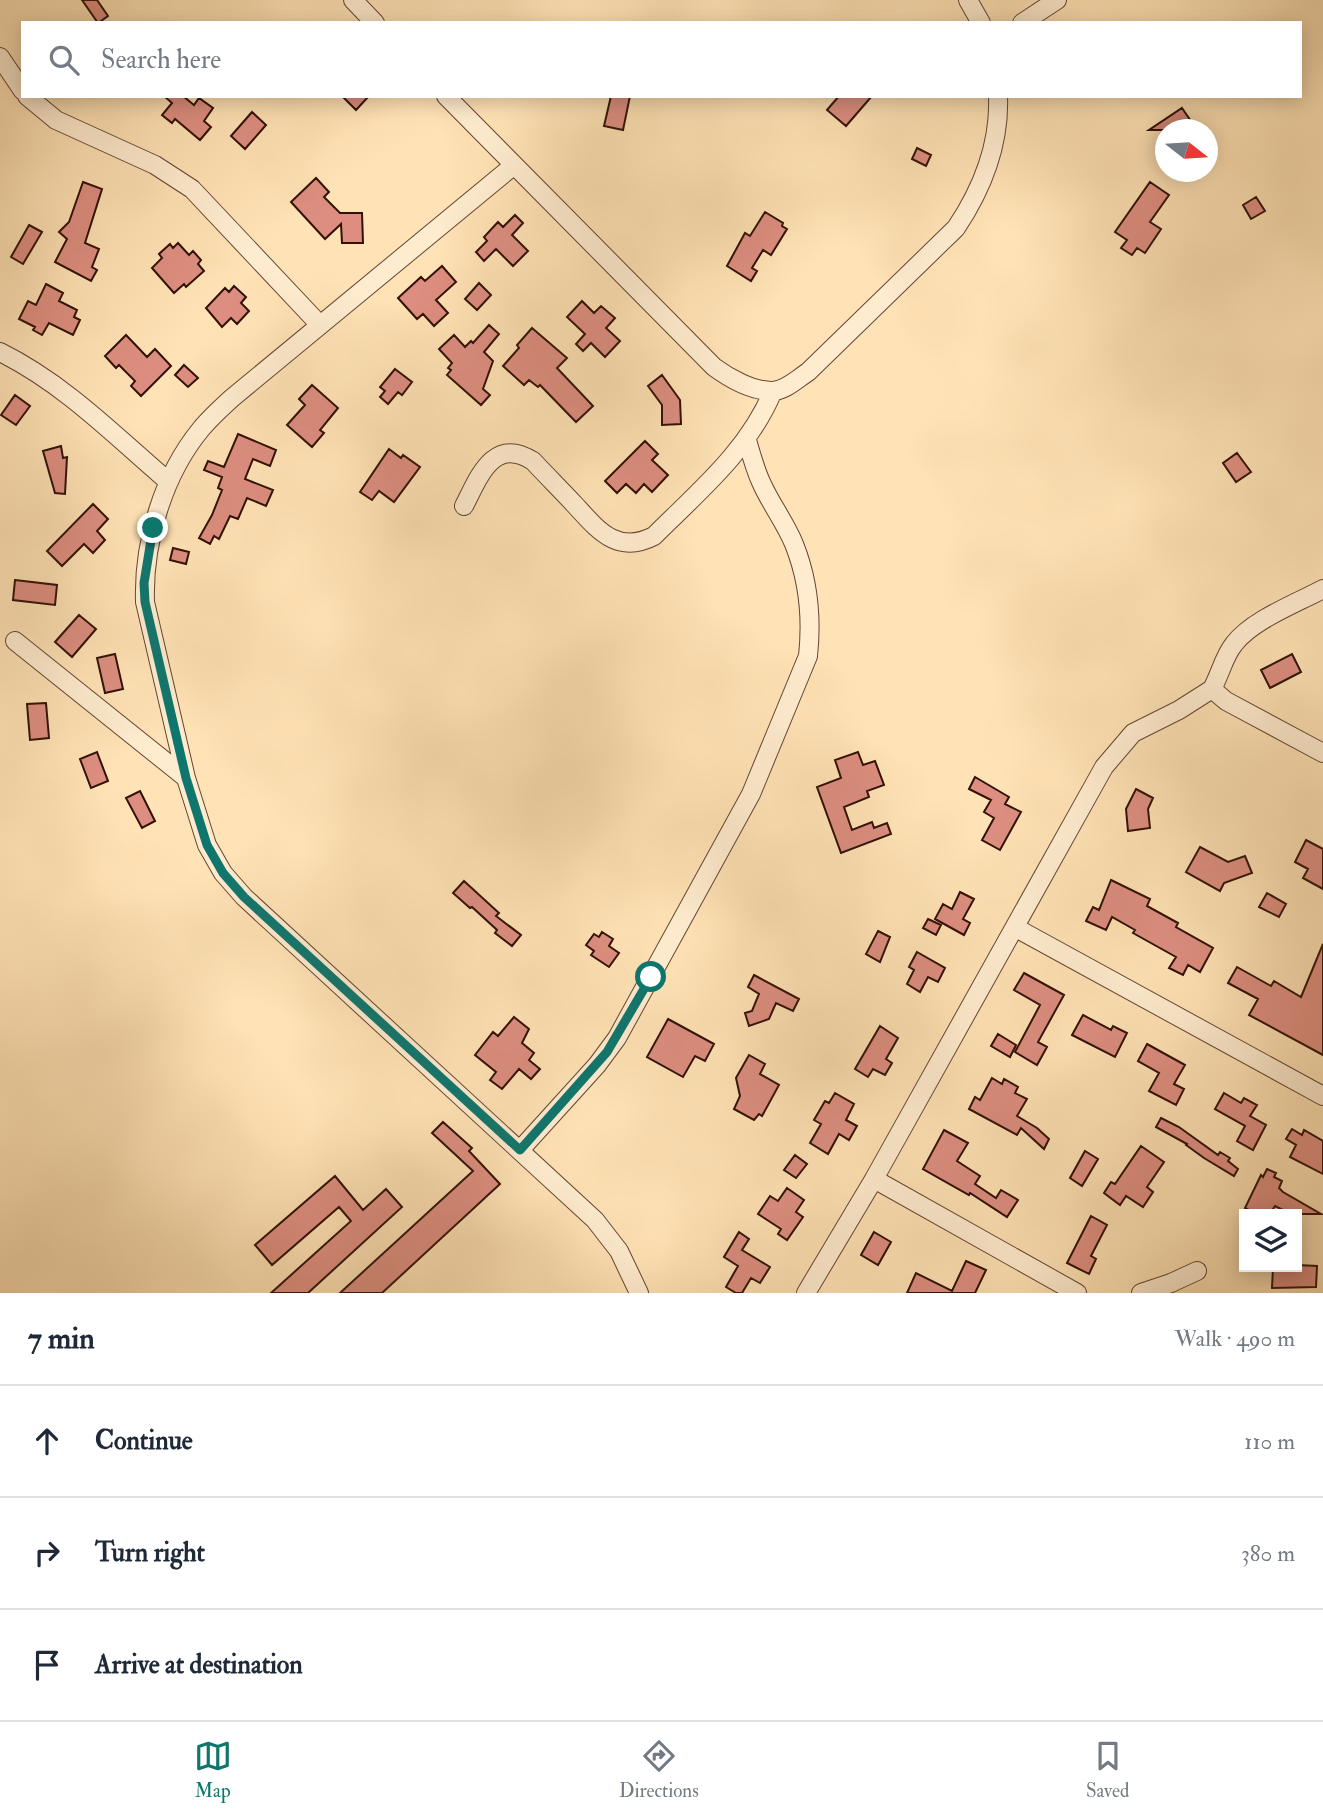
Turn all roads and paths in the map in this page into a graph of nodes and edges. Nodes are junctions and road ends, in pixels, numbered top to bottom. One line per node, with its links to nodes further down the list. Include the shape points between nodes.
1 (353, 0): 4 (street)
2 (968, 0): 5 (street)
3 (1058, 0): 6 (street)
4 (373, 21)
5 (980, 21)
6 (1025, 21)
7 (0, 57): 8 (street)
8 (21, 88)
9 (29, 98): 13 (street, via 56,120 155,165 192,189)
10 (448, 98): 12 (street)
11 (998, 98): 15 (street, via 989,164 972,205 956,228 808,372)
12 (513, 166): 13 (street); 15 (street, via 714,367 727,377)
13 (320, 326): 17 (street, via 215,414)
14 (0, 352): 17 (street, via 65,391)
15 (773, 391): 16 (street)
16 (747, 440): 18 (street, via 645,541 623,543 598,530 522,454 495,457 486,465); 26 (street, via 760,481 801,563 808,603 807,656 751,794 617,1038)
17 (169, 482): 23 (street, via 147,557 145,602)
18 (464, 506)
19 (1323, 589): 21 (street, via 1241,636)
20 (15, 641): 23 (street)
21 (1212, 688): 22 (street, via 1226,701); 24 (street, via 1133,733 1114,754)
22 (1323, 753)
23 (186, 778): 26 (street, via 207,845 232,884)
24 (1016, 928): 25 (street); 27 (street)
25 (1323, 1096)
26 (520, 1150): 29 (street, via 607,1234)
27 (874, 1179): 30 (street); 31 (street)
28 (1197, 1271): 32 (street)
29 (639, 1293)
30 (806, 1293)
31 (1077, 1293)
32 (1141, 1293)

